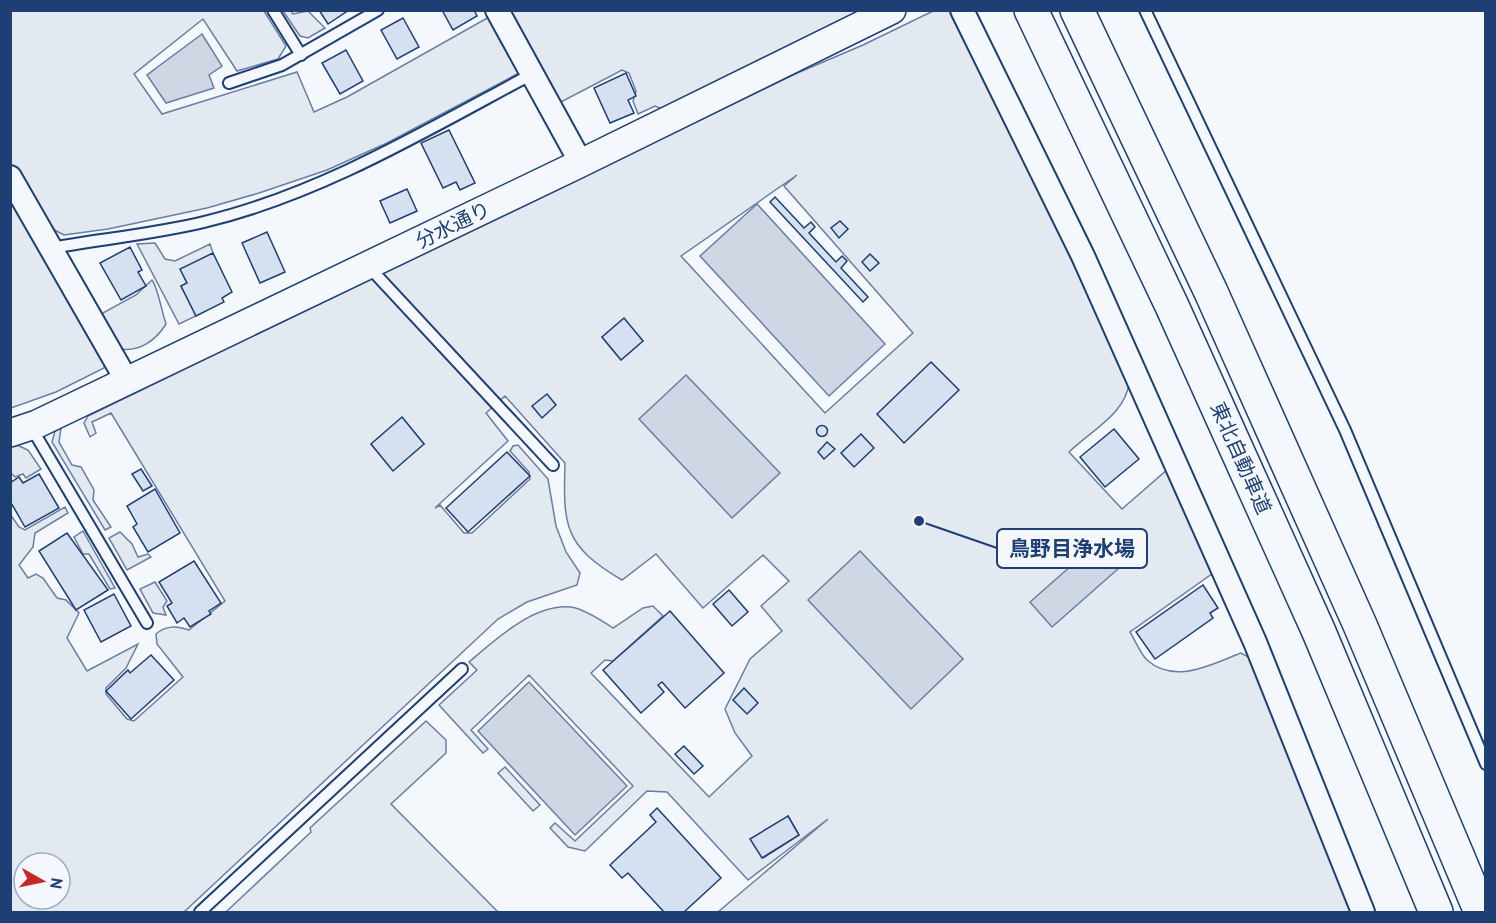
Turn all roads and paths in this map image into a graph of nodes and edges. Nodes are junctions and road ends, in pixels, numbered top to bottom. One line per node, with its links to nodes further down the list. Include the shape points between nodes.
1 (273, 10): 9 (lane)
2 (378, 10): 9 (lane)
3 (497, 10): 10 (street)
4 (892, 10): 12 (street, 分水通り)
5 (962, 10): 23 (street, via 1083,256 1241,610)
6 (1031, 10): 24 (highway, 東北自動車道, via 1172,306 1319,632)
7 (1077, 10): 25 (highway, 東北自動車道, via 1211,291 1360,625)
8 (1145, 10): 21 (lane, via 1345,430)
9 (301, 55): 11 (lane)
10 (532, 74): 12 (street); 14 (lane, via 356,167 271,201 204,222)
11 (229, 83)
12 (582, 164): 15 (street, 分水通り)
13 (10, 177): 14 (street)
14 (51, 248): 16 (street)
15 (368, 266): 16 (street, 分水通り); 18 (lane)
16 (127, 381): 17 (street, 分水通り)
17 (20, 430): 19 (lane)
18 (554, 465)
19 (147, 623)
20 (462, 669): 22 (lane)
21 (1485, 764)
22 (200, 912)
23 (1363, 912)
24 (1436, 912)
25 (1481, 912)

